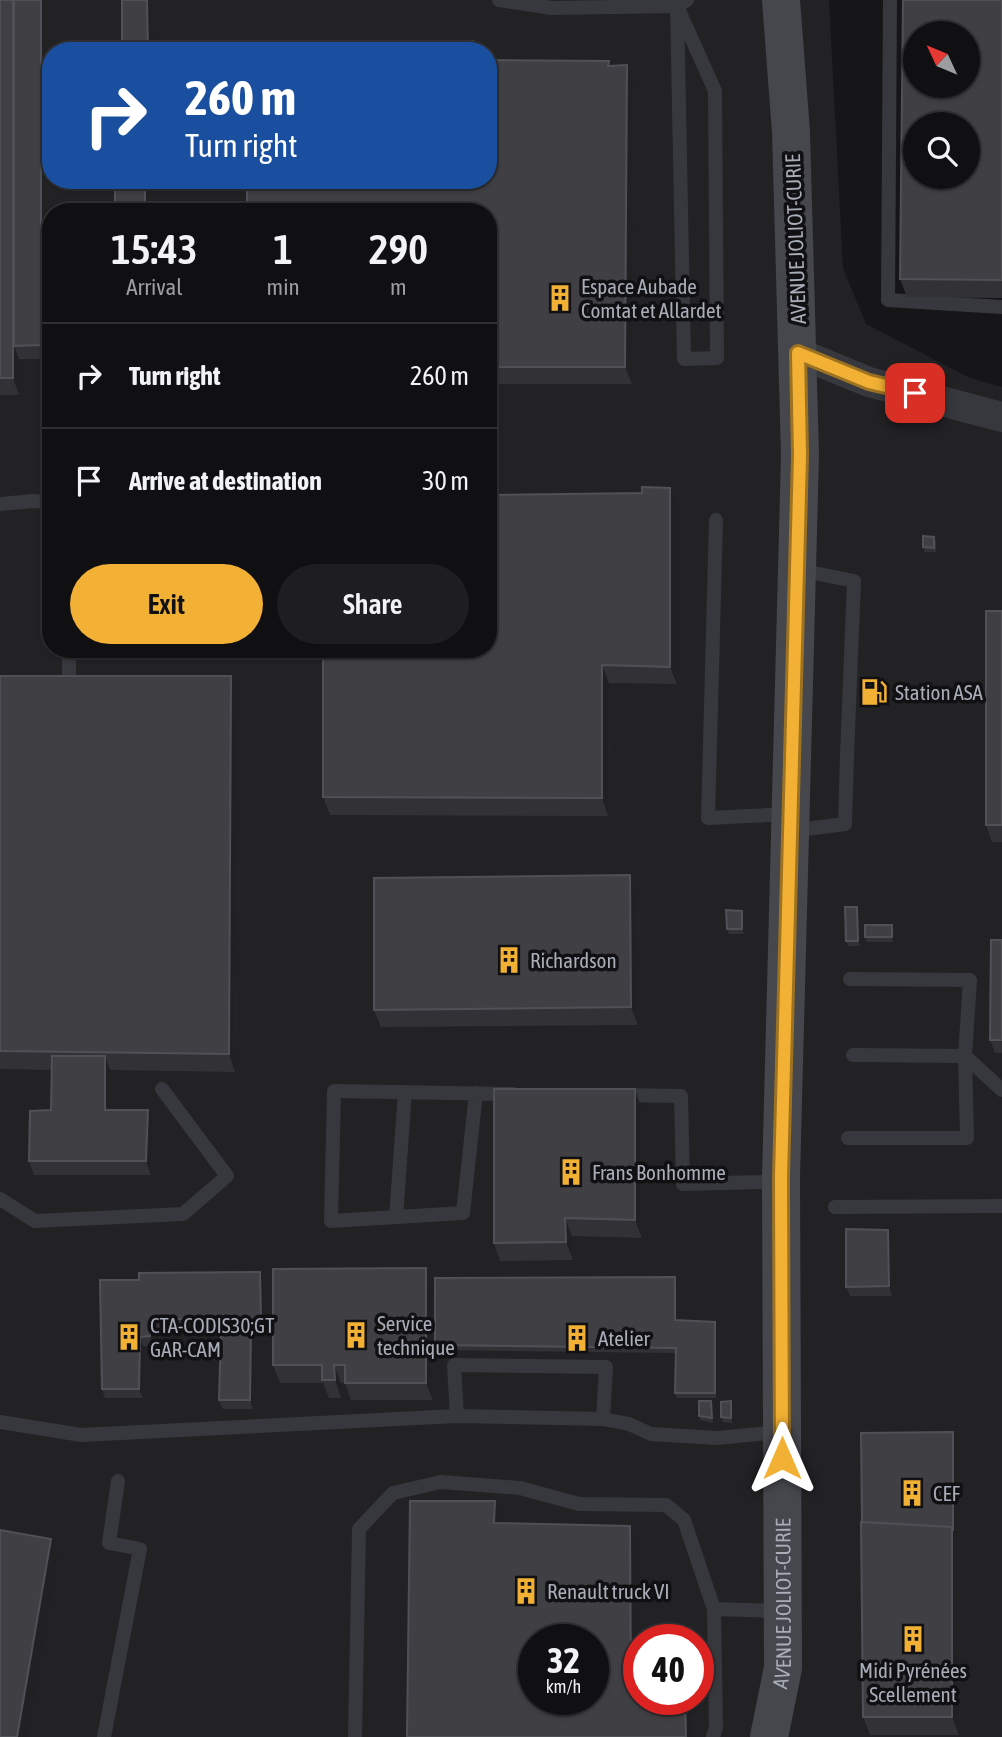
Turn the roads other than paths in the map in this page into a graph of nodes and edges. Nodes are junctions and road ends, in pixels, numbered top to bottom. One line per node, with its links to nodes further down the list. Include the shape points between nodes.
1 (499, 0): 4 (lane, via 552,8)
2 (781, 0): 6 (street, AVENUE JOLIOT-CURIE, via 791,132)
3 (890, 0): 5 (lane, via 888,300)
4 (682, 3): 4 (lane, via 684,359 717,358 715,91)
5 (1002, 307)
6 (798, 353): 7 (street, via 869,382); 11 (street, AVENUE JOLIOT-CURIE)
7 (1002, 417)
8 (42, 502): 9 (lane)
9 (0, 504)
10 (716, 520): 14 (lane, via 708,818)
11 (797, 570): 14 (street, AVENUE JOLIOT-CURIE); 14 (lane, via 854,581 845,824)
12 (69, 658): 13 (lane)
13 (69, 682)
14 (790, 822): 25 (street, AVENUE JOLIOT-CURIE)
15 (850, 979): 17 (lane, via 970,980)
16 (853, 1055): 17 (lane)
17 (965, 1056): 19 (lane); 24 (lane, via 967,1138)
18 (162, 1090): 26 (lane, via 227,1176 183,1214 36,1220)
19 (1002, 1090)
20 (405, 1092): 21 (lane); 29 (lane); 29 (lane, via 334,1091 331,1222)
21 (476, 1093): 22 (lane); 29 (lane, via 463,1213)
22 (530, 1094)
23 (613, 1095): 25 (lane, via 681,1096 684,1184 762,1182)
24 (848, 1138)
25 (781, 1177): 33 (street, AVENUE JOLIOT-CURIE)
26 (0, 1199)
27 (1002, 1206): 28 (lane)
28 (835, 1207)
29 (396, 1217)
30 (457, 1416): 31 (lane); 31 (lane, via 454,1365 606,1367); 32 (lane, via 81,1435)
31 (603, 1419): 33 (lane, via 651,1434 717,1438)
32 (0, 1422)
33 (782, 1432): 36 (street, AVENUE JOLIOT-CURIE)
34 (118, 1481): 37 (lane, via 109,1543 140,1549)
35 (714, 1609): 36 (lane); 38 (lane, via 684,1520 666,1505 579,1504 520,1488 441,1482 393,1493 359,1529); 39 (lane)
36 (783, 1611): 40 (street, AVENUE JOLIOT-CURIE, via 783,1668)
37 (104, 1737)
38 (355, 1737)
39 (713, 1737)
40 (769, 1737)

